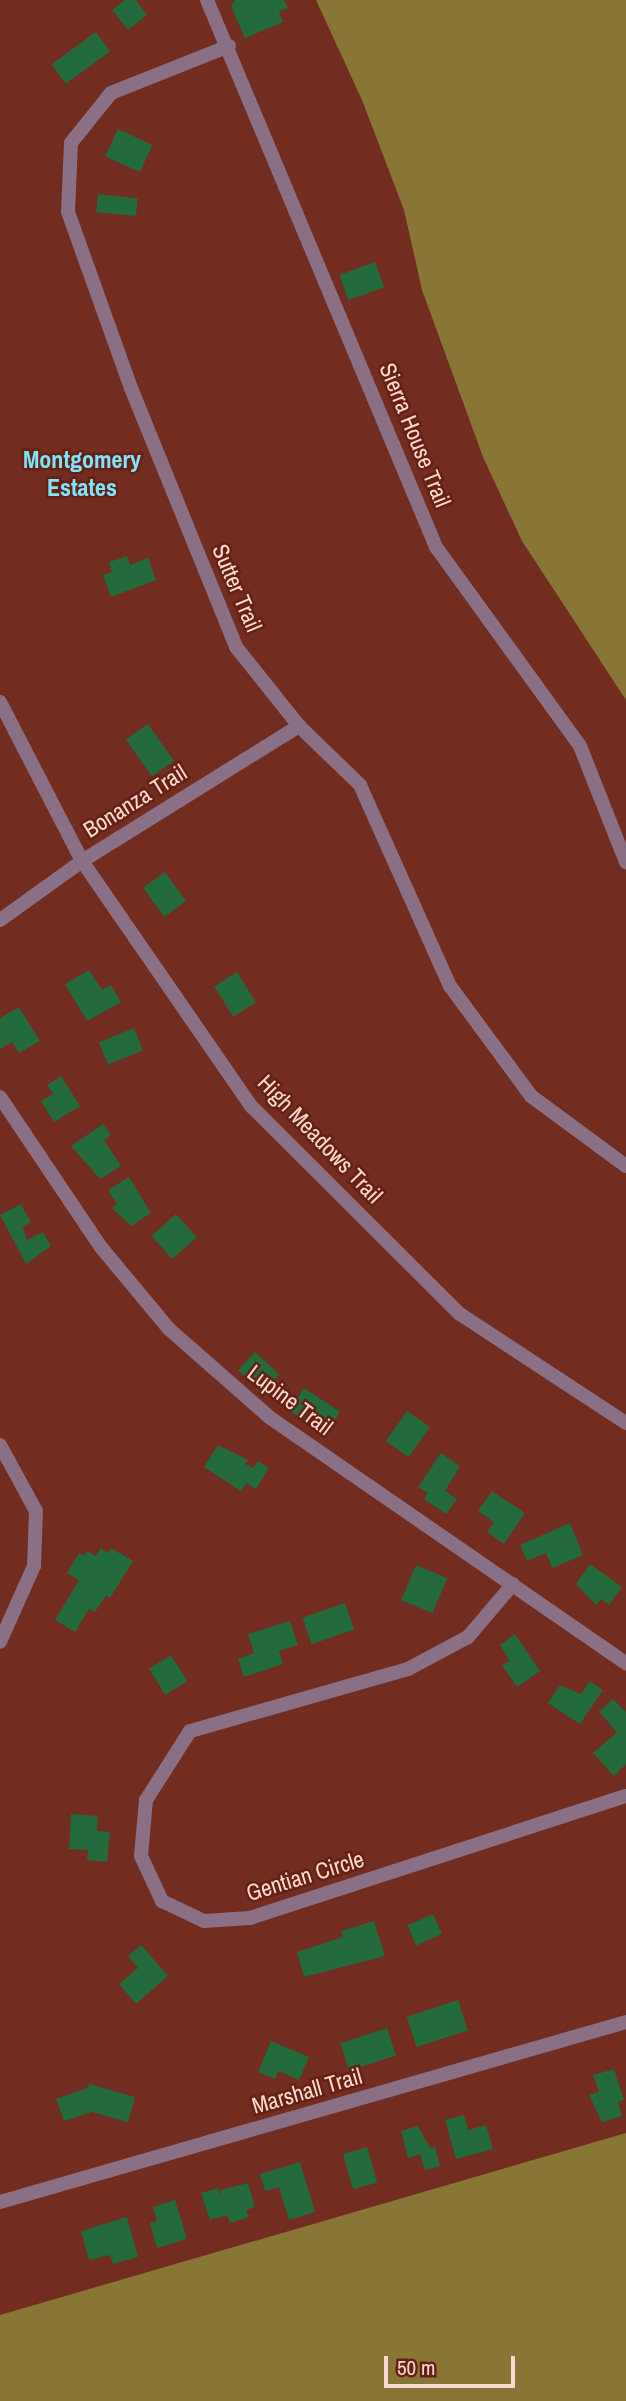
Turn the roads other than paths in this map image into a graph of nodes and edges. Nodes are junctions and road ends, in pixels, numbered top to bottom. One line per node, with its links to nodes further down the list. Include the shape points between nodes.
1 (207, 0): 2 (street, Sierra House Trail)
2 (229, 46): 4 (street, Sutter Trail, via 111,93 71,143 68,212 131,388 236,647); 6 (street, Sierra House Trail, via 436,547 580,746)
3 (0, 702): 5 (street, High Meadows Trail)
4 (299, 726): 5 (street, Bonanza Trail); 9 (street, Sutter Trail, via 360,785 450,986 531,1096)
5 (82, 861): 7 (street, Bonanza Trail); 10 (street, High Meadows Trail, via 251,1106 460,1314)
6 (626, 862)
7 (0, 920)
8 (0, 1097): 12 (street, Lupine Trail, via 100,1246 169,1329 269,1418)
9 (626, 1166)
10 (626, 1423)
11 (0, 1445): 13 (street, via 36,1511 34,1566)
12 (513, 1584): 14 (street, Lupine Trail); 15 (street, Gentian Circle, via 468,1637 408,1669 190,1731 146,1800 141,1856 162,1901 205,1921 250,1918)
13 (0, 1642)
14 (626, 1663)
15 (626, 1796)
16 (626, 2022): 17 (street, Marshall Trail)
17 (0, 2202)

